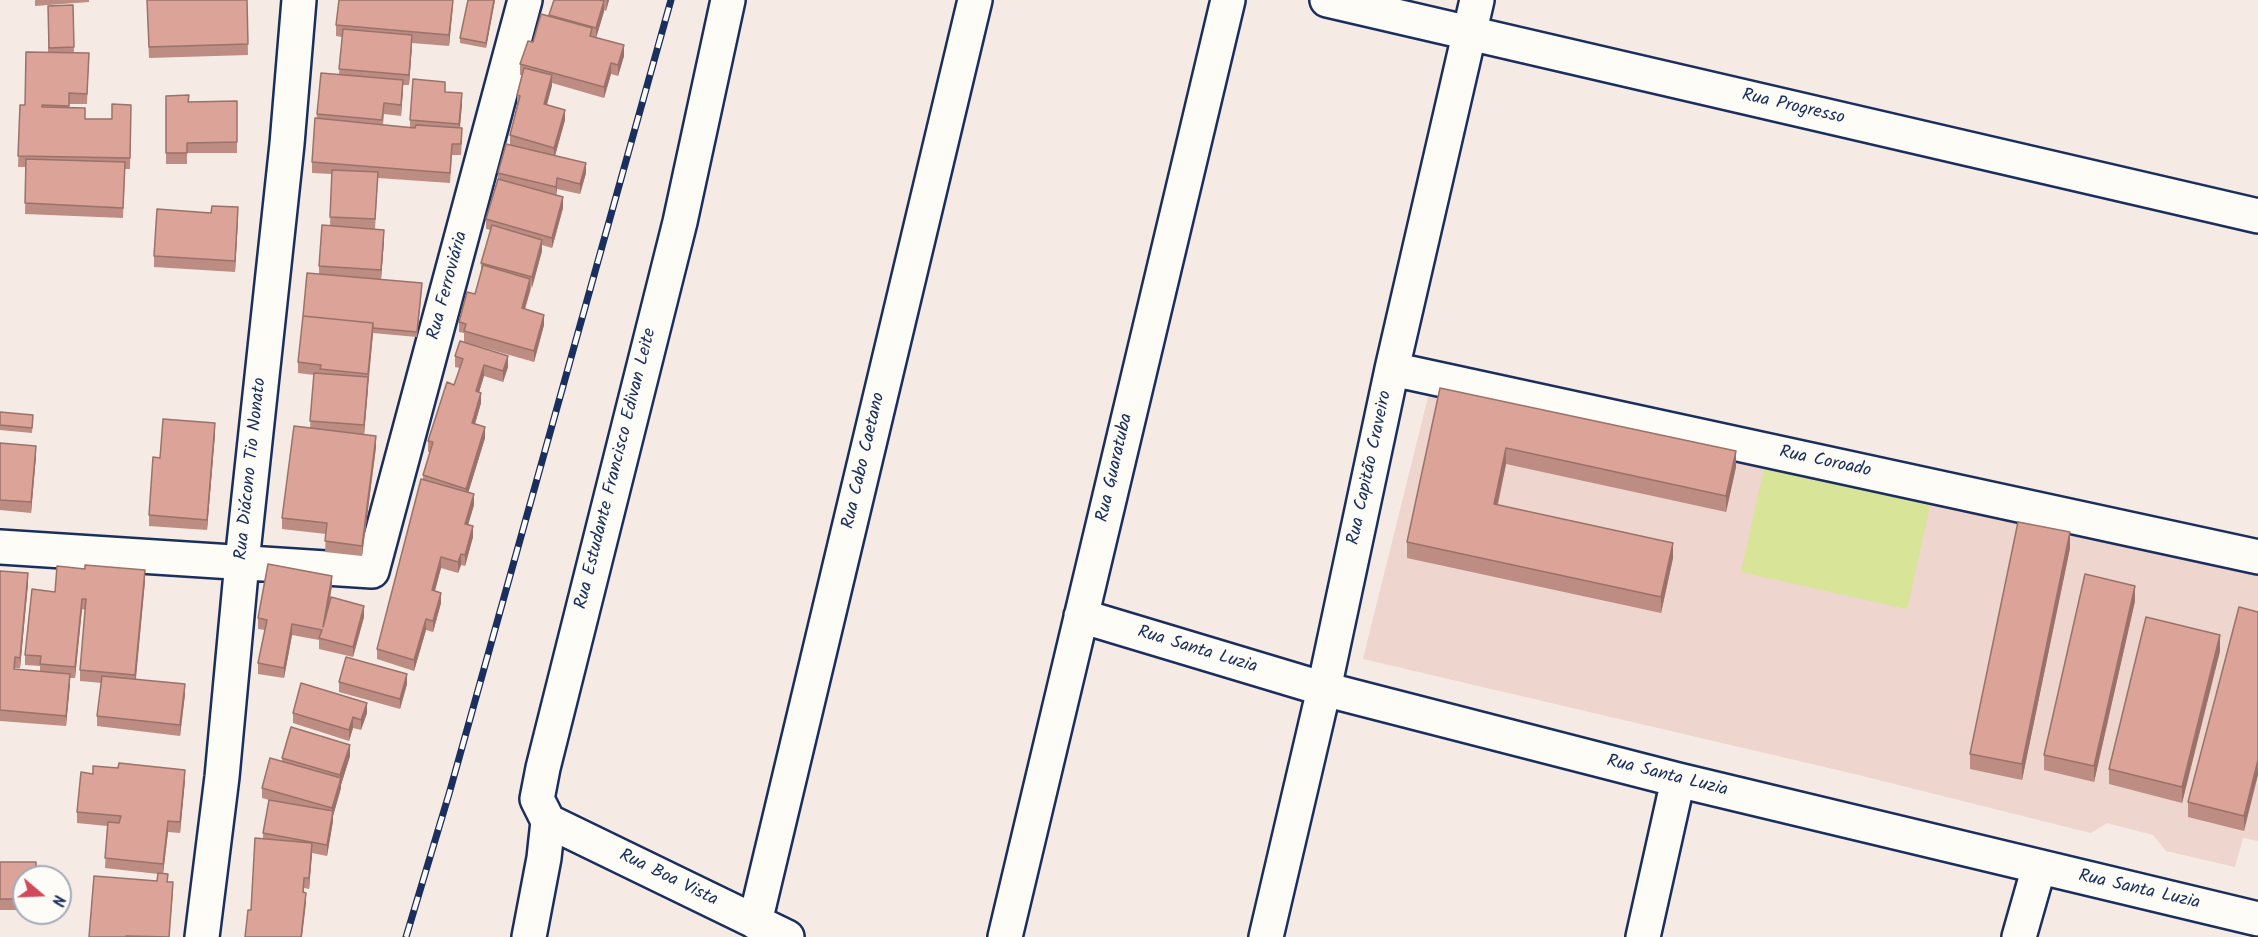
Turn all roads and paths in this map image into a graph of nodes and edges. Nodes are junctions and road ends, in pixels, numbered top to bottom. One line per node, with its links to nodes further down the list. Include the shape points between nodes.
1 (298, 0): 13 (street, Rua Diácono Tio Nonato, via 287,144)
2 (525, 0): 13 (street, Rua Ferroviária, via 372,571)
3 (728, 0): 17 (street, Rua Estudante Francisco Edivan Leite, via 680,222 543,768 537,798)
4 (975, 0): 20 (street, Rua Cabo Caetano)
5 (1228, 0): 14 (street, Rua Guaratuba)
6 (1327, 0): 8 (street, Rua Progresso)
7 (1477, 0): 8 (street, Rua Capitão Craveiro)
8 (1470, 33): 9 (street, Rua Progresso); 10 (street, Rua Capitão Craveiro)
9 (2258, 216)
10 (1392, 369): 12 (street, Rua Coroado); 15 (street, Rua Capitão Craveiro)
11 (0, 547): 13 (street)
12 (2258, 557)
13 (242, 562): 21 (street, Rua Diácono Tio Nonato)
14 (1081, 616): 15 (street, Rua Santa Luzia); 24 (street, Rua Guaratuba)
15 (1324, 689): 16 (street, Rua Santa Luzia); 25 (street, Rua Capitão Craveiro)
16 (1678, 780): 18 (street, Rua Santa Luzia); 26 (street)
17 (548, 821): 20 (street, Rua Boa Vista); 22 (street, Rua Estudante Francisco Edivan Leite)
18 (2039, 867): 19 (street, Rua Santa Luzia); 27 (street)
19 (2258, 919)
20 (755, 922): 23 (street, Rua Boa Vista)
21 (202, 937)
22 (529, 937)
23 (787, 937)
24 (1005, 937)
25 (1266, 937)
26 (1642, 937)
27 (2019, 937)

